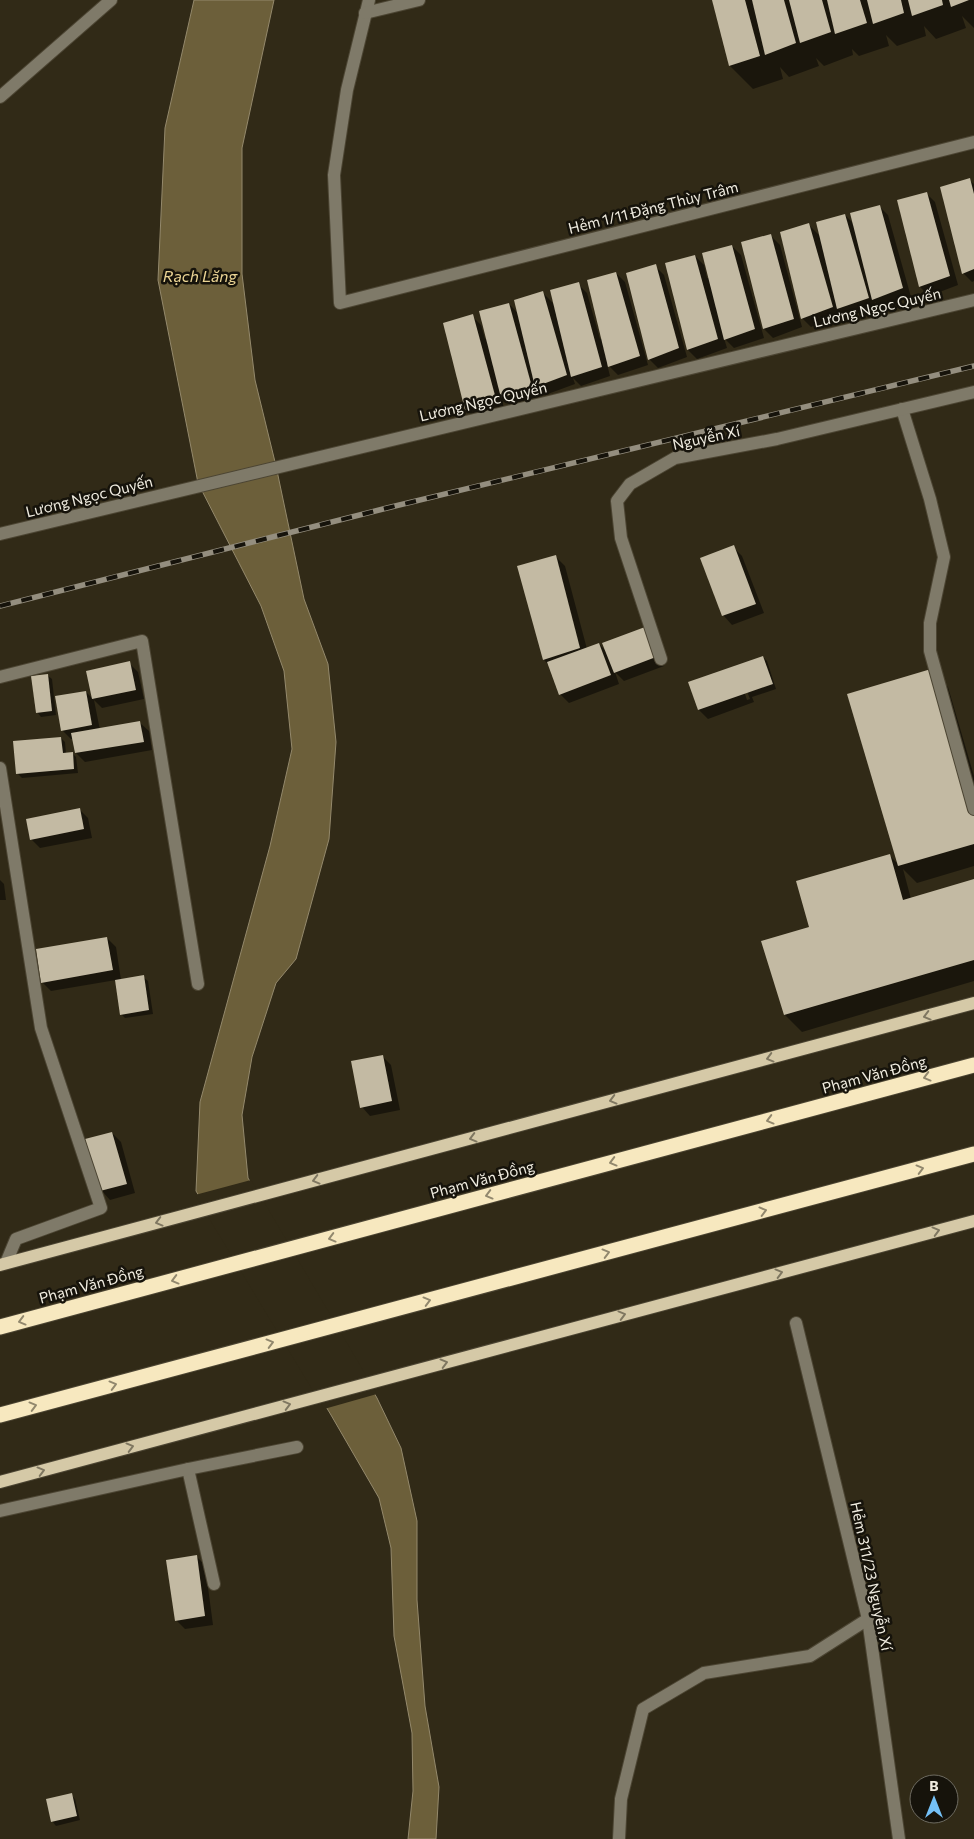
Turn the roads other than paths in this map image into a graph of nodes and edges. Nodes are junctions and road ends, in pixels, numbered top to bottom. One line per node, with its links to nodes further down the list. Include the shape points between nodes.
1 (110, 0): 5 (street)
2 (369, 0): 4 (street)
3 (419, 0): 4 (street)
4 (365, 13): 6 (street, Hẻm 1/11 Đặng Thùy Trâm, via 347,90 334,175 340,303)
5 (0, 97)
6 (974, 142)
7 (974, 300): 10 (street, Lương Ngọc Quyến)
8 (974, 392): 9 (street, Nguyễn Xí)
9 (902, 409): 11 (street, Nguyễn Xí, via 777,439 676,458 630,484 617,501 621,538); 14 (street, via 944,557 930,624 930,651)
10 (0, 534)
11 (661, 659)
12 (0, 677): 15 (street, via 142,641)
13 (0, 768): 20 (street, via 41,1028 102,1208 16,1239)
14 (974, 809)
15 (198, 984)
16 (974, 1003): 20 (main road, one-way to 20)
17 (974, 1065): 22 (highway, Phạm Văn Đồng, one-way to 22)
18 (974, 1154): 23 (highway, one-way to 18)
19 (974, 1220): 26 (main road, one-way to 19)
20 (3, 1264)
21 (796, 1323): 29 (street, Hẻm 311/23 Nguyễn Xí)
22 (0, 1327)
23 (0, 1415)
24 (297, 1447): 25 (street)
25 (188, 1469): 27 (street); 28 (street)
26 (0, 1482)
27 (0, 1511)
28 (214, 1584)
29 (868, 1619): 30 (street, via 810,1656 704,1673 643,1709 621,1798); 31 (street, Hẻm 311/23 Nguyễn Xí)
30 (619, 1839)
31 (899, 1839)

